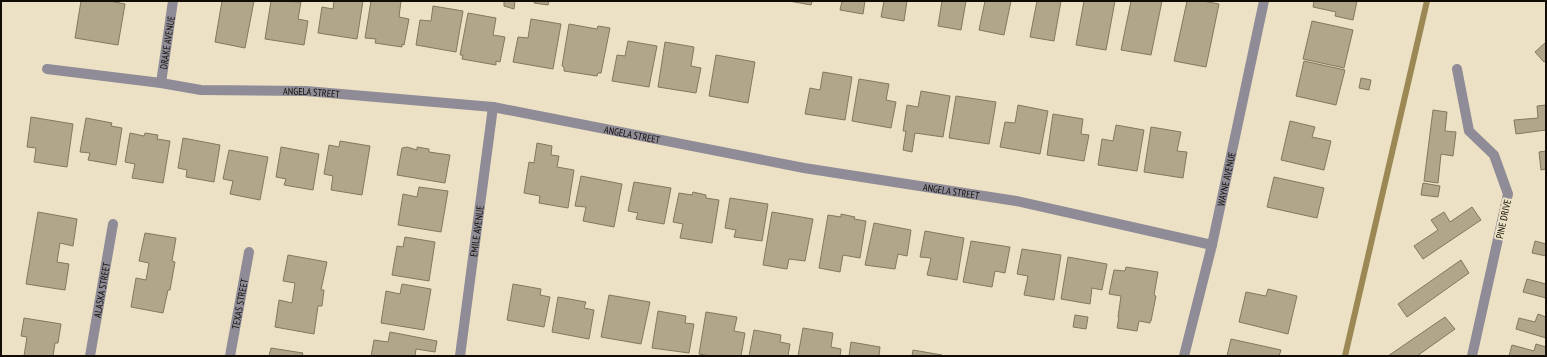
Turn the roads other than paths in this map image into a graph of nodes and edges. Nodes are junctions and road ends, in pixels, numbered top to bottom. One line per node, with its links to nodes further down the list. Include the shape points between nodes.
1 (173, 1): 5 (street, DRAKE AVENUE)
2 (1264, 1): 8 (street, WAYNE AVENUE)
3 (47, 69): 5 (street, ANGELA STREET)
4 (1457, 69): 14 (street, PINE DRIVE, via 1469,131 1494,156 1508,194)
5 (161, 83): 6 (street, ANGELA STREET, via 201,90 306,91)
6 (493, 107): 8 (street, ANGELA STREET, via 804,168 1016,201); 12 (street, EMILE AVENUE)
7 (113, 224): 10 (street, ALASKA STREET)
8 (1212, 245): 13 (street, WAYNE AVENUE)
9 (249, 252): 11 (street, TEXAS STREET)
10 (90, 356)
11 (230, 356)
12 (460, 356)
13 (1184, 356)
14 (1472, 356)

